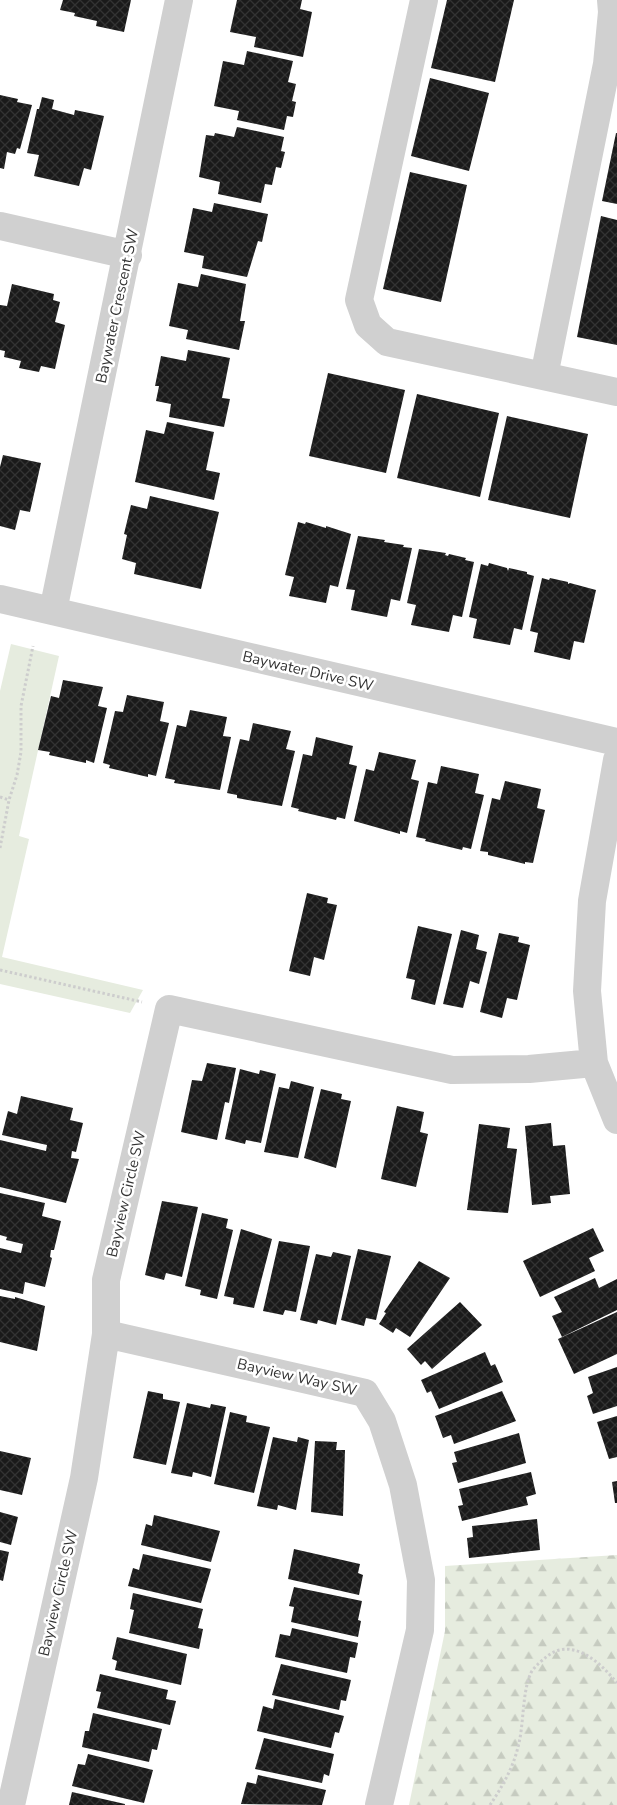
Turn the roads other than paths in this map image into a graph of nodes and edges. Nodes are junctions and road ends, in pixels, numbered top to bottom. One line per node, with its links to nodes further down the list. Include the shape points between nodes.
1 (179, 0): 5 (street, Baywater Crescent SW)
2 (424, 0): 6 (street, via 360,300 368,325 387,342)
3 (611, 0): 6 (street, via 607,64)
4 (0, 226): 5 (street)
5 (128, 255): 9 (street, Baywater Crescent SW)
6 (544, 376): 7 (street)
7 (617, 392)
8 (0, 599): 9 (street, Baywater Drive SW)
9 (53, 611): 10 (street, Baywater Drive SW)
10 (617, 742)
11 (617, 760): 12 (street, via 592,901 587,991)
12 (594, 1062): 13 (street); 14 (street, Bayview Circle SW, via 529,1069 452,1070 169,1009 106,1280)
13 (617, 1120)
14 (106, 1334): 15 (street, Bayview Circle SW, via 84,1478); 16 (street, Bayview Way SW, via 365,1394 382,1421 403,1485 421,1580 420,1630)
15 (11, 1805)
16 (379, 1805)

